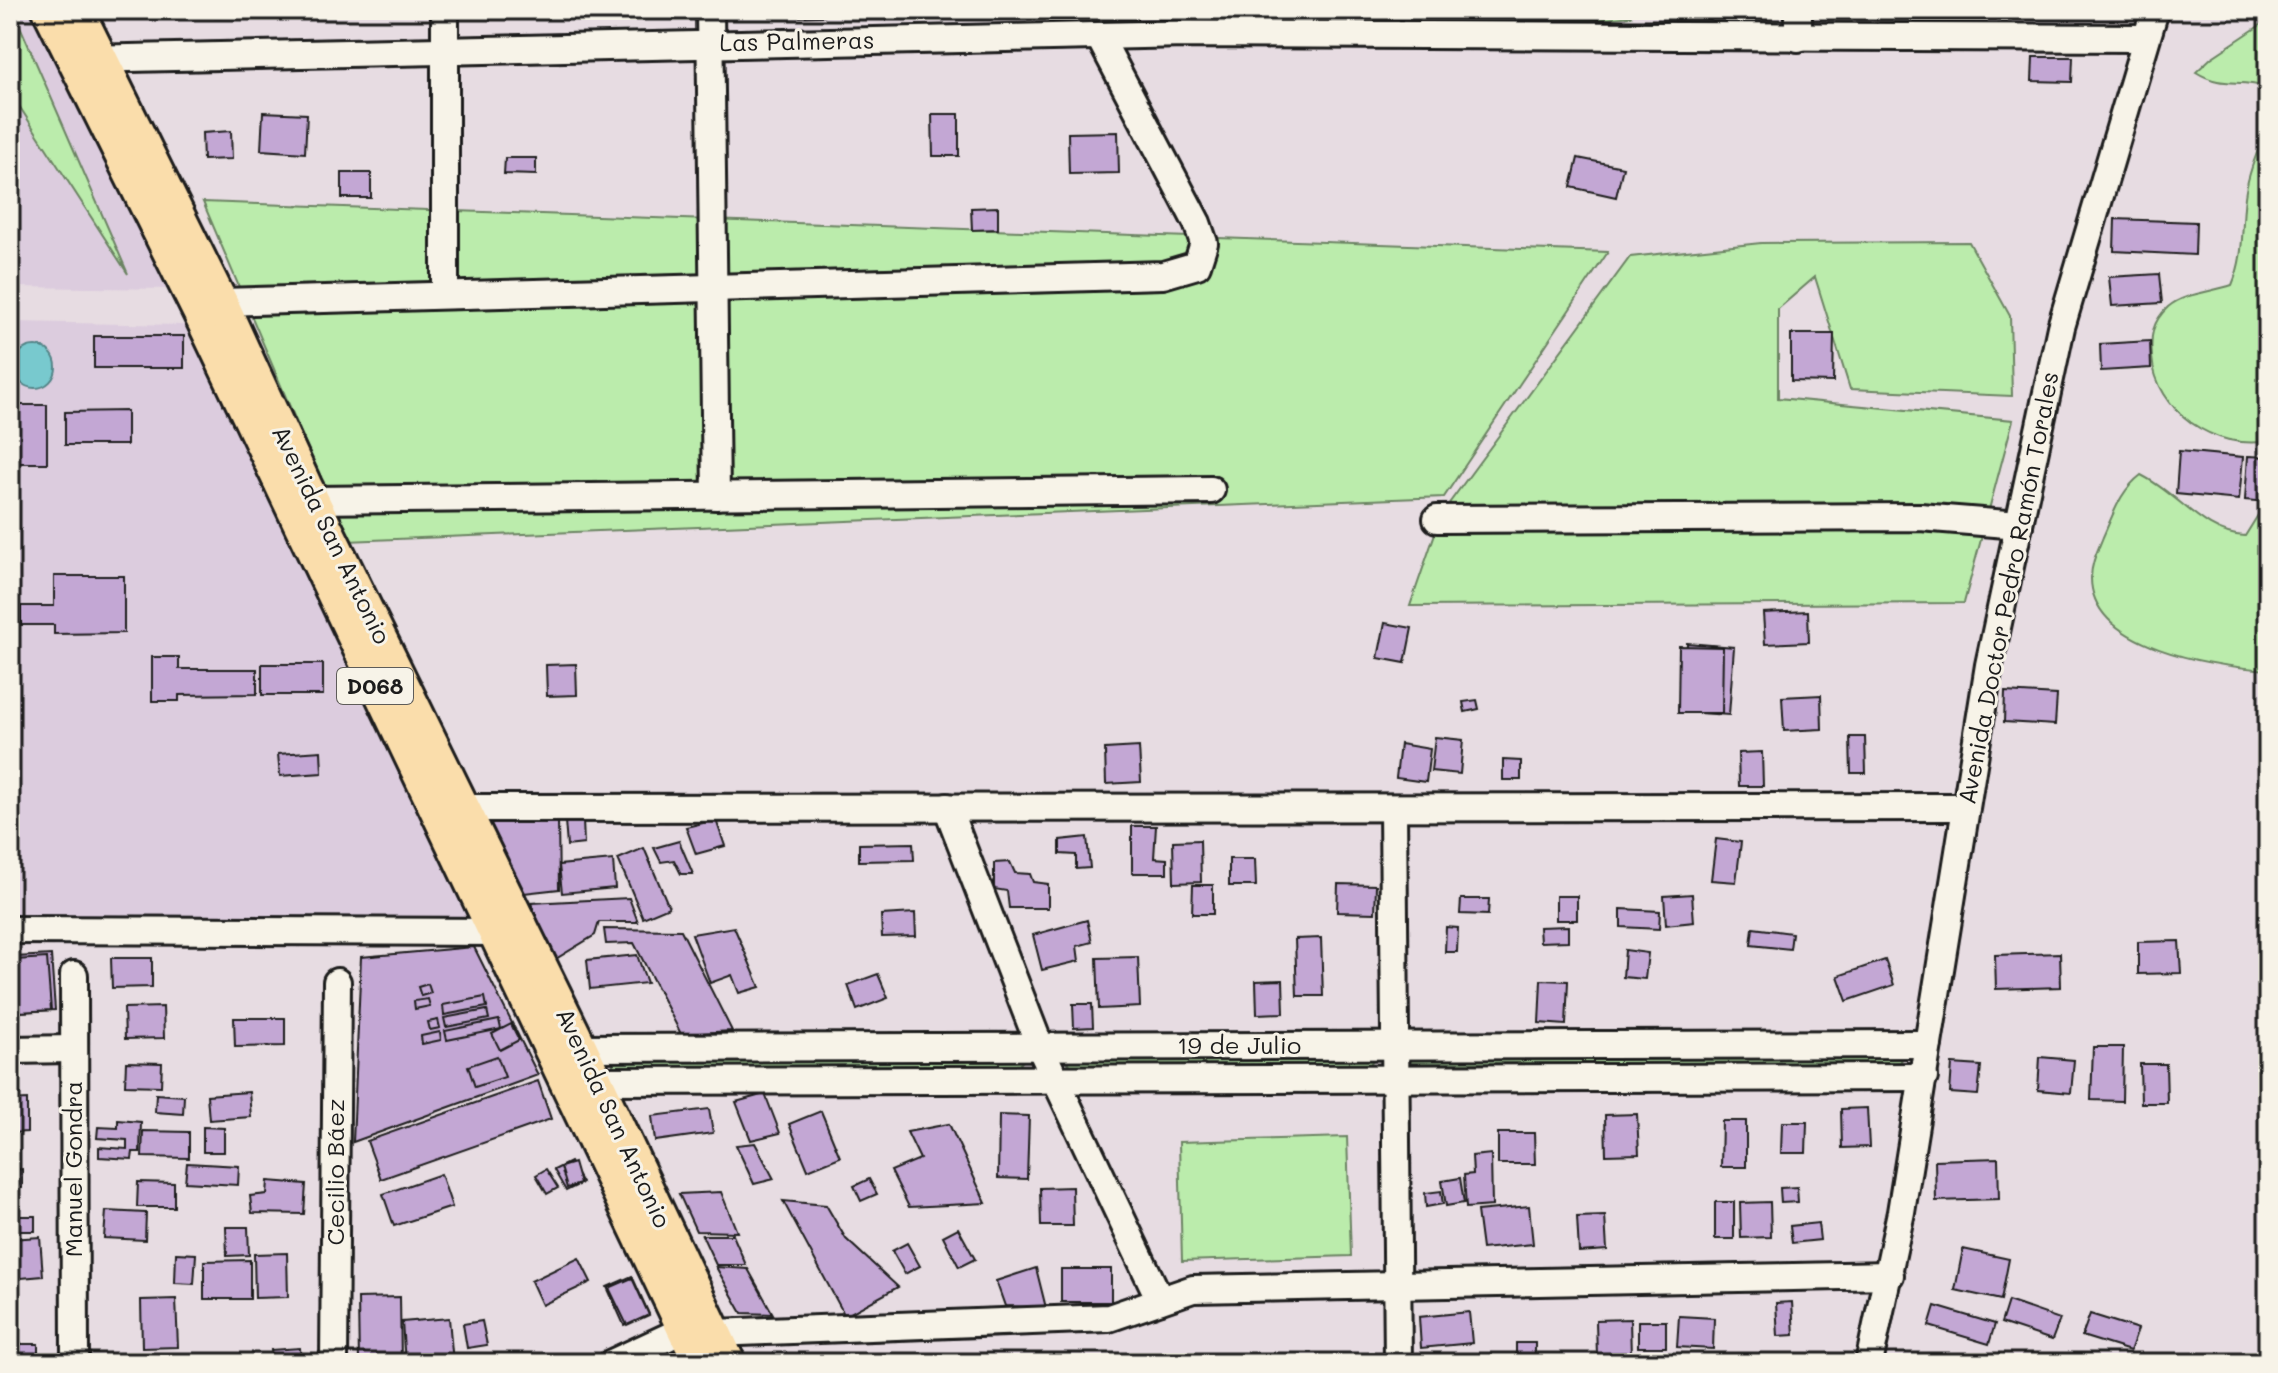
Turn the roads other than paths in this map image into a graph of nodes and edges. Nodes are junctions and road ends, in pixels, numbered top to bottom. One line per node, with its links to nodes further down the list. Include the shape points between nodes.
1 (49, 10): 13 (main road, Avenida San Antonio / D068)
2 (77, 10): 13 (main road, Avenida San Antonio / D068)
3 (445, 10): 12 (street)
4 (710, 10): 11 (street)
5 (1798, 10): 9 (street)
6 (2155, 10): 10 (street, Avenida Doctor Pedro Ramón Torales)
7 (1186, 22): 8 (street, Las Palmeras); 9 (street, Las Palmeras)
8 (1100, 38): 11 (street, Las Palmeras); 14 (street, via 1197,223 1204,243 1197,265 1163,275)
9 (1798, 38): 10 (street, Las Palmeras)
10 (2146, 38): 21 (street, Avenida Doctor Pedro Ramón Torales, via 2061,327)
11 (710, 43): 12 (street, Las Palmeras); 14 (street)
12 (445, 50): 13 (street, Las Palmeras); 15 (street)
13 (86, 59): 16 (main road, Avenida San Antonio / D068)
14 (713, 288): 15 (street); 18 (street)
15 (445, 295): 16 (street)
16 (210, 307): 19 (main road, Avenida San Antonio / D068); 27 (main road, Avenida San Antonio / D068)
17 (1211, 490): 18 (street)
18 (716, 496): 19 (street)
19 (313, 500): 24 (main road, Avenida San Antonio / D068)
20 (1437, 519): 21 (street, via 1920,517)
21 (2019, 525): 23 (street, Avenida Doctor Pedro Ramón Torales)
22 (947, 807): 24 (street); 25 (street); 32 (street)
23 (1966, 807): 25 (street); 30 (street, Avenida Doctor Pedro Ramón Torales)
24 (463, 808): 27 (main road, Avenida San Antonio / D068)
25 (1393, 808): 31 (street)
26 (10, 930): 27 (street)
27 (508, 932): 33 (main road, Avenida San Antonio / D068)
28 (74, 975): 34 (street, Manuel Gondra)
29 (337, 982): 45 (street, Cecilio Báez)
30 (1928, 1044): 31 (street, 19 de Julio); 36 (street, Avenida Doctor Pedro Ramón Torales)
31 (1393, 1046): 32 (street, 19 de Julio); 37 (street)
32 (1040, 1047): 33 (street, 19 de Julio); 38 (street)
33 (565, 1048): 39 (main road, Avenida San Antonio / D068)
34 (74, 1049): 35 (street); 44 (street, Manuel Gondra)
35 (10, 1050)
36 (1924, 1077): 37 (street, 19 de Julio); 40 (street, Avenida Doctor Pedro Ramón Torales)
37 (1393, 1079): 38 (street, 19 de Julio); 41 (street)
38 (1055, 1080): 39 (street, 19 de Julio); 42 (street)
39 (579, 1081): 43 (main road, Avenida San Antonio / D068)
40 (1890, 1275): 41 (street); 50 (street, Avenida Doctor Pedro Ramón Torales)
41 (1398, 1287): 42 (street, via 1217,1288 1178,1292); 49 (street)
42 (1160, 1300): 43 (street, via 1109,1318)
43 (700, 1331): 46 (street); 47 (main road, Avenida San Antonio / D068); 48 (main road, Avenida San Antonio / D068)
44 (75, 1363)
45 (334, 1363)
46 (612, 1363)
47 (700, 1363)
48 (729, 1363)
49 (1398, 1363)
50 (1869, 1363)

